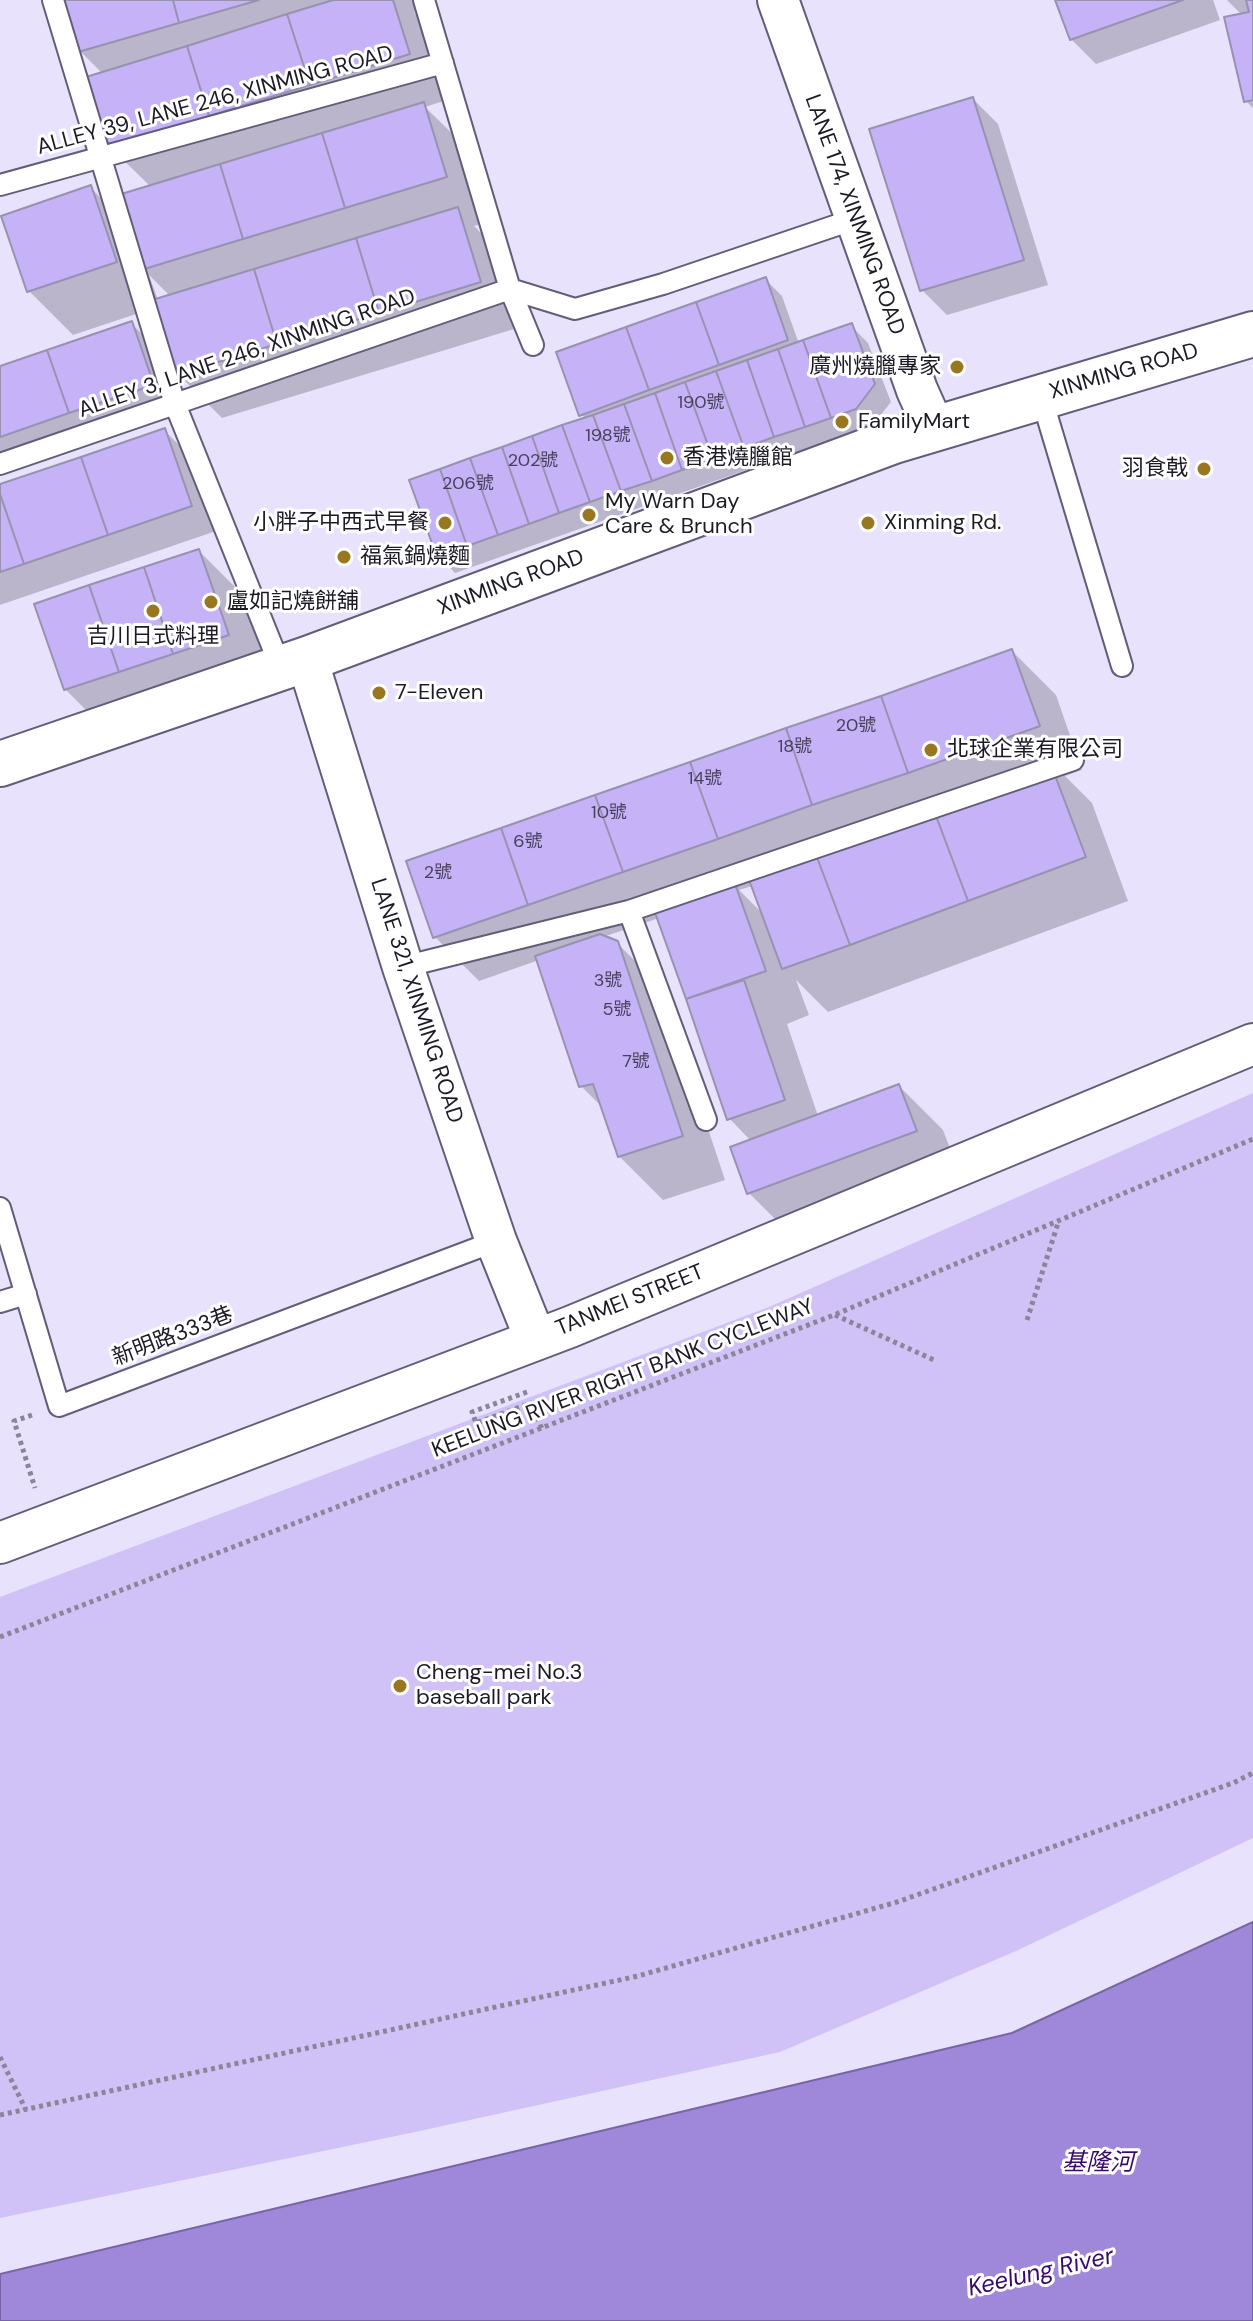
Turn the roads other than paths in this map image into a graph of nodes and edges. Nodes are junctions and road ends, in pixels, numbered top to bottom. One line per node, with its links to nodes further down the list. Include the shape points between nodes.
1 (53, 0): 5 (lane)
2 (424, 0): 4 (lane)
3 (778, 0): 7 (street, LANE 174, XINMING ROAD)
4 (443, 63): 5 (lane, ALLEY 39, LANE 246, XINMING ROAD); 8 (lane)
5 (101, 157): 6 (lane, ALLEY 39, LANE 246, XINMING ROAD); 12 (lane)
6 (0, 185)
7 (855, 219): 8 (lane, via 575,309); 13 (street, LANE 174, XINMING ROAD)
8 (510, 289): 10 (lane); 12 (lane, ALLEY 3, LANE 246, XINMING ROAD)
9 (1253, 334): 11 (street, XINMING ROAD)
10 (533, 345)
11 (1041, 396): 13 (street, XINMING ROAD); 16 (lane)
12 (175, 404): 14 (lane, ALLEY 3, LANE 246, XINMING ROAD); 15 (lane)
13 (934, 428): 15 (street, XINMING ROAD)
14 (0, 464)
15 (294, 664): 18 (street, XINMING ROAD); 20 (street, LANE 321, XINMING ROAD)
16 (1122, 666)
17 (1073, 760): 19 (lane)
18 (0, 764)
19 (629, 911): 20 (lane); 22 (lane)
20 (403, 967): 24 (street, LANE 321, XINMING ROAD)
21 (1253, 1044): 27 (street, TANMEI STREET)
22 (706, 1120)
23 (0, 1208): 25 (lane)
24 (496, 1241): 25 (lane, 新明路333巷, via 59,1406); 27 (street, LANE 321, XINMING ROAD)
25 (26, 1294): 26 (lane)
26 (0, 1302)
27 (535, 1338): 28 (street, TANMEI STREET)
28 (0, 1543)

